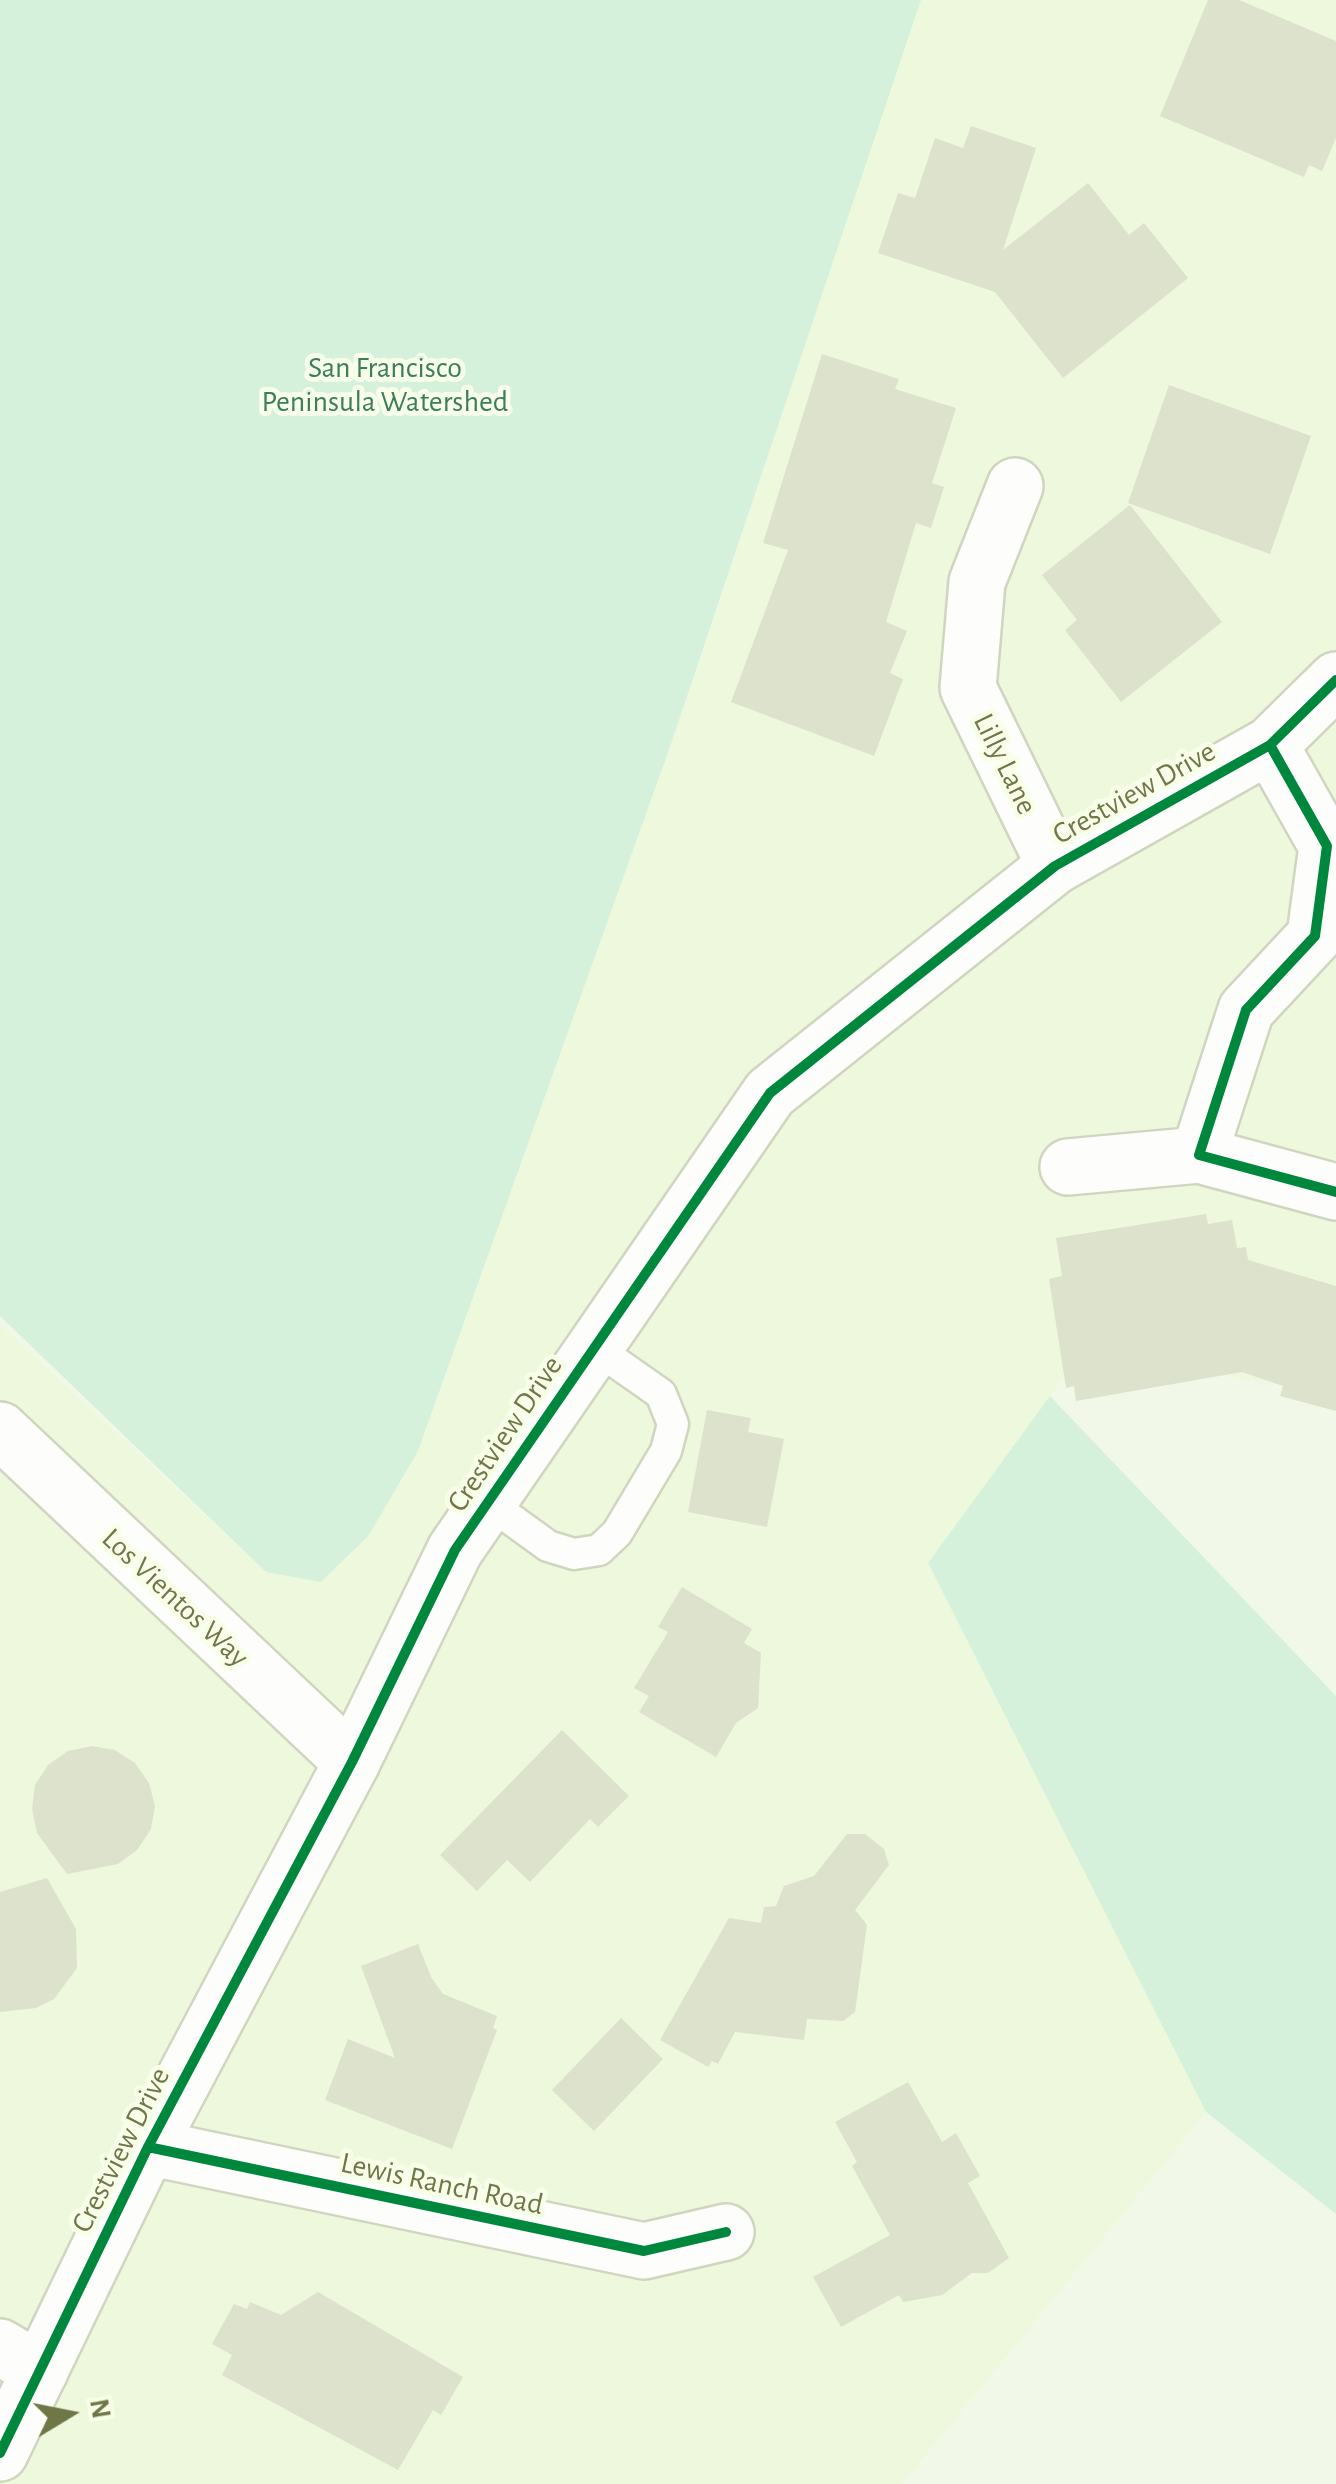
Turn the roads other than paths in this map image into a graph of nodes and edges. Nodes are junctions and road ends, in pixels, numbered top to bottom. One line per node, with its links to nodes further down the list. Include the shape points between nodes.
1 (1015, 486): 4 (street, Lilly Lane, via 977,582 968,688)
2 (1336, 680): 3 (street, Crestview Drive)
3 (1270, 745): 4 (street, Crestview Drive); 5 (street, via 1326,846 1315,936 1246,1010)
4 (1054, 866): 8 (street, Crestview Drive, via 770,1093)
5 (1199, 1155): 6 (street); 7 (street)
6 (1068, 1166)
7 (1336, 1192)
8 (594, 1347): 10 (street, Crestview Drive); 10 (lane, via 661,1394 673,1424 666,1450 617,1533 599,1550 574,1554 548,1546)
9 (0, 1430): 11 (street, Los Vientos Way)
10 (490, 1504): 11 (street, Crestview Drive, via 455,1550)
11 (352, 1762): 12 (street, Crestview Drive)
12 (148, 2148): 13 (street, Lewis Ranch Road, via 644,2251); 14 (street, Crestview Drive)
13 (726, 2232)
14 (20, 2359): 15 (street, Crestview Drive)
15 (0, 2454)

